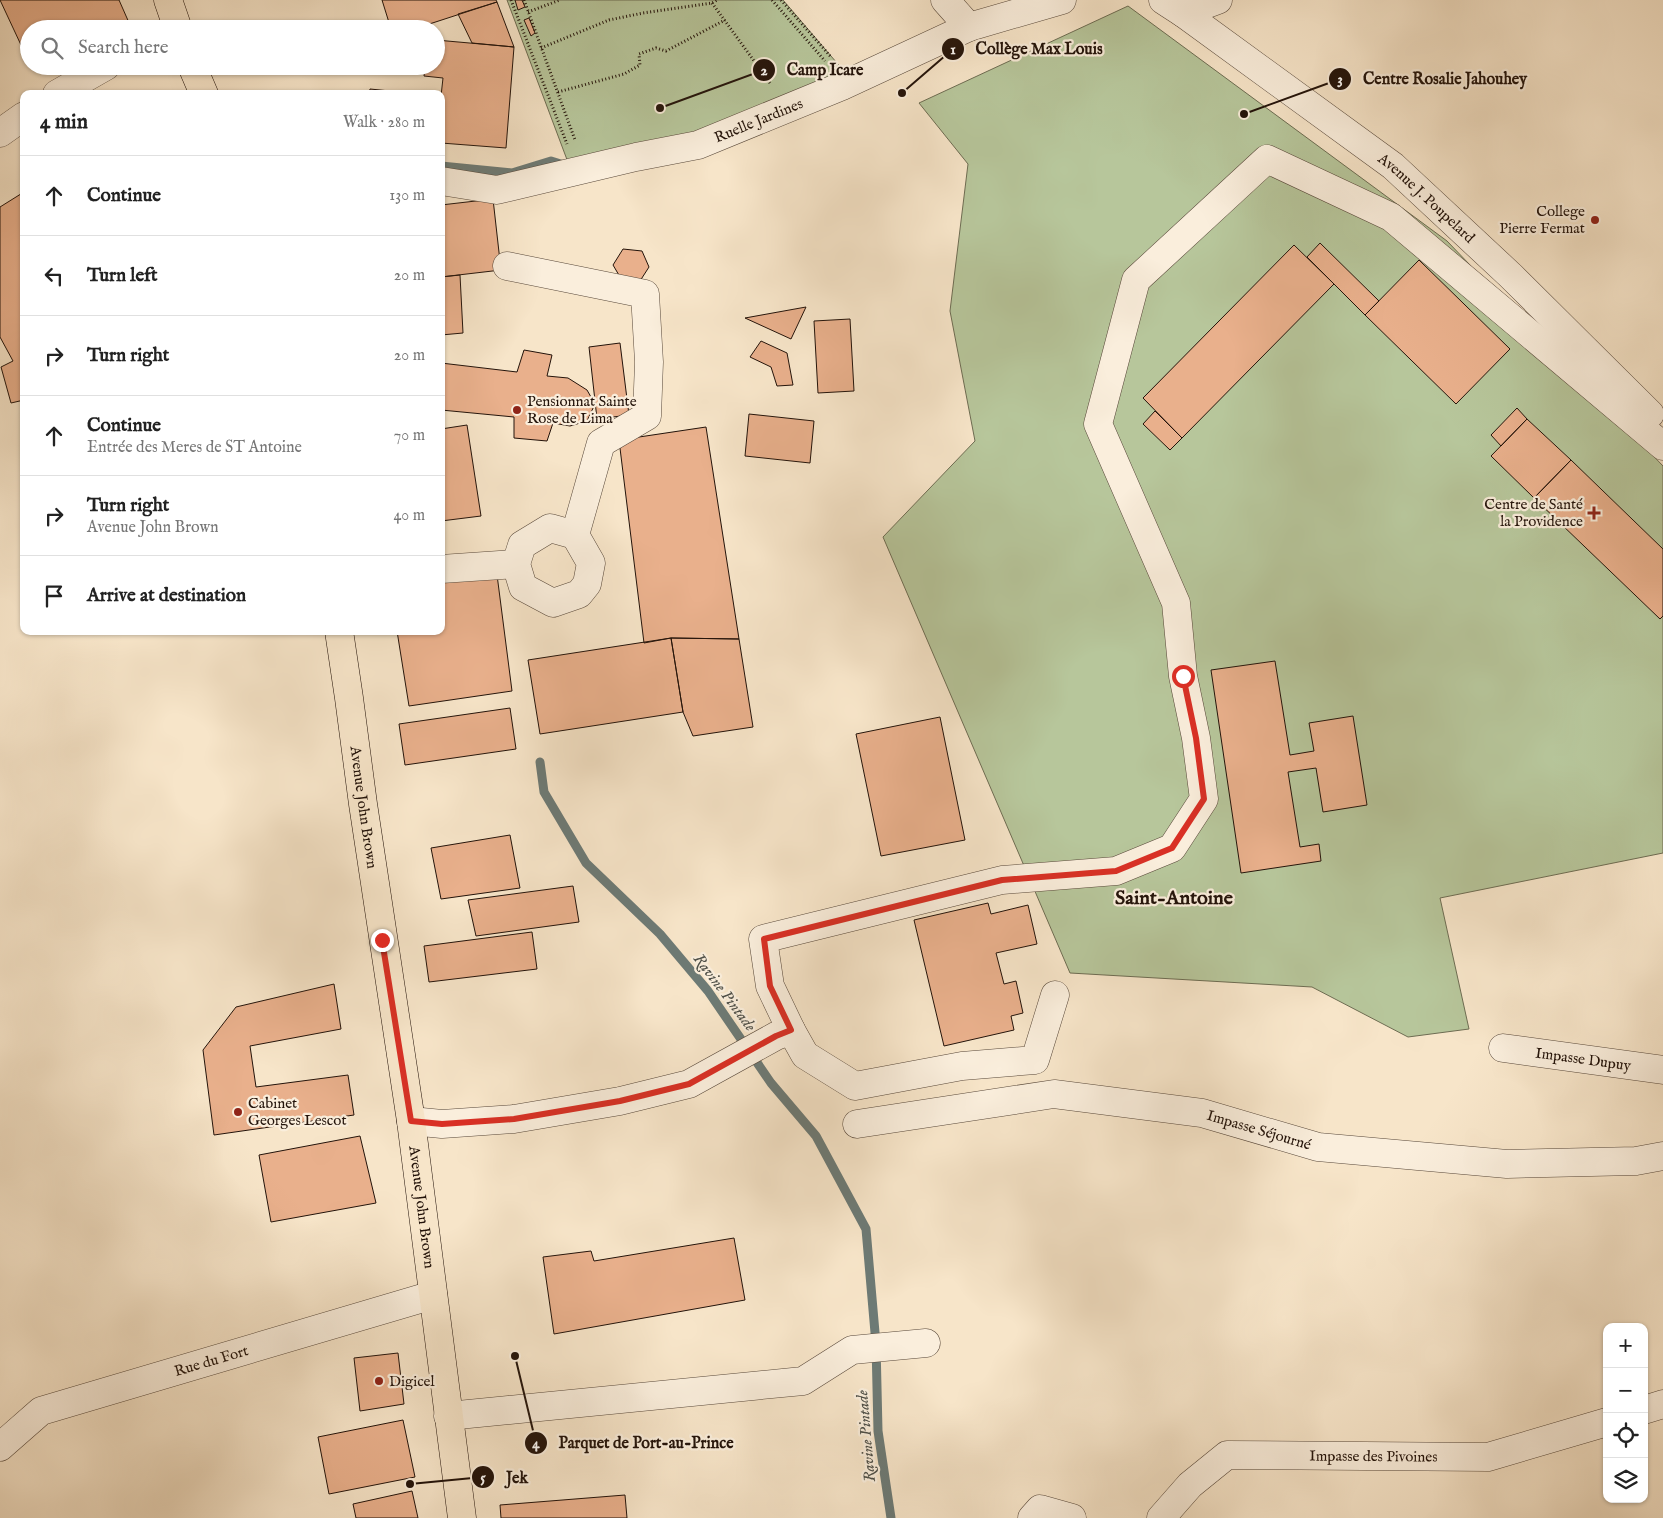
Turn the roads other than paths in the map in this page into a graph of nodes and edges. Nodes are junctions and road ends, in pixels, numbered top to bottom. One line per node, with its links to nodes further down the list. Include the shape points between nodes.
1 (168, 0): 6 (main road)
2 (945, 0): 7 (street)
3 (1062, 0): 7 (street, Ruelle Jardines)
4 (1218, 0): 5 (street)
5 (1173, 6): 16 (street, Avenue J. Poupelard, via 1393,166)
6 (175, 20)
7 (969, 27): 14 (street, Ruelle Jardines, via 842,86 698,145 497,190)
8 (90, 75): 10 (street)
9 (196, 75): 11 (main road)
10 (63, 90)
11 (202, 90)
12 (20, 119): 13 (street)
13 (0, 133)
14 (445, 182)
15 (507, 266): 18 (street, via 646,294 647,416 601,443)
16 (1663, 427)
17 (1663, 446): 23 (street, via 1391,217 1266,159 1136,280 1098,424 1176,603 1183,676 1204,799 1172,848 1116,871 1002,880 764,939 770,986)
18 (576, 535): 19 (street, via 550,528 522,544); 19 (street, via 591,563 587,584 579,594 553,603 523,587)
19 (516, 564): 20 (street)
20 (445, 569)
21 (340, 635): 26 (main road, Avenue John Brown)
22 (1056, 995): 23 (street, via 1035,1060 962,1066 855,1086 805,1055)
23 (784, 1033): 26 (street, via 689,1084 620,1101 514,1119 442,1124)
24 (1503, 1048): 25 (street, Impasse Dupuy)
25 (1663, 1070)
26 (411, 1121): 29 (main road, Avenue John Brown)
27 (857, 1124): 28 (street, Impasse Séjourné, via 1054,1094 1202,1113 1318,1147 1507,1164 1636,1161)
28 (1663, 1156)
29 (433, 1295): 33 (street, Rue du Fort); 34 (main road, Avenue John Brown)
30 (926, 1343): 34 (street, via 852,1350 803,1381)
31 (1663, 1404): 32 (street)
32 (1648, 1409)
33 (41, 1411): 35 (street); 37 (street, Rue du Fort)
34 (448, 1416): 38 (main road, Avenue John Brown)
35 (0, 1422)
36 (1603, 1423): 41 (street, Impasse des Pivoines, via 1488,1457 1227,1455 1190,1485)
37 (0, 1447)
38 (462, 1518)
39 (1032, 1518): 40 (street, via 1040,1509)
40 (1072, 1518)
41 (1161, 1518)

